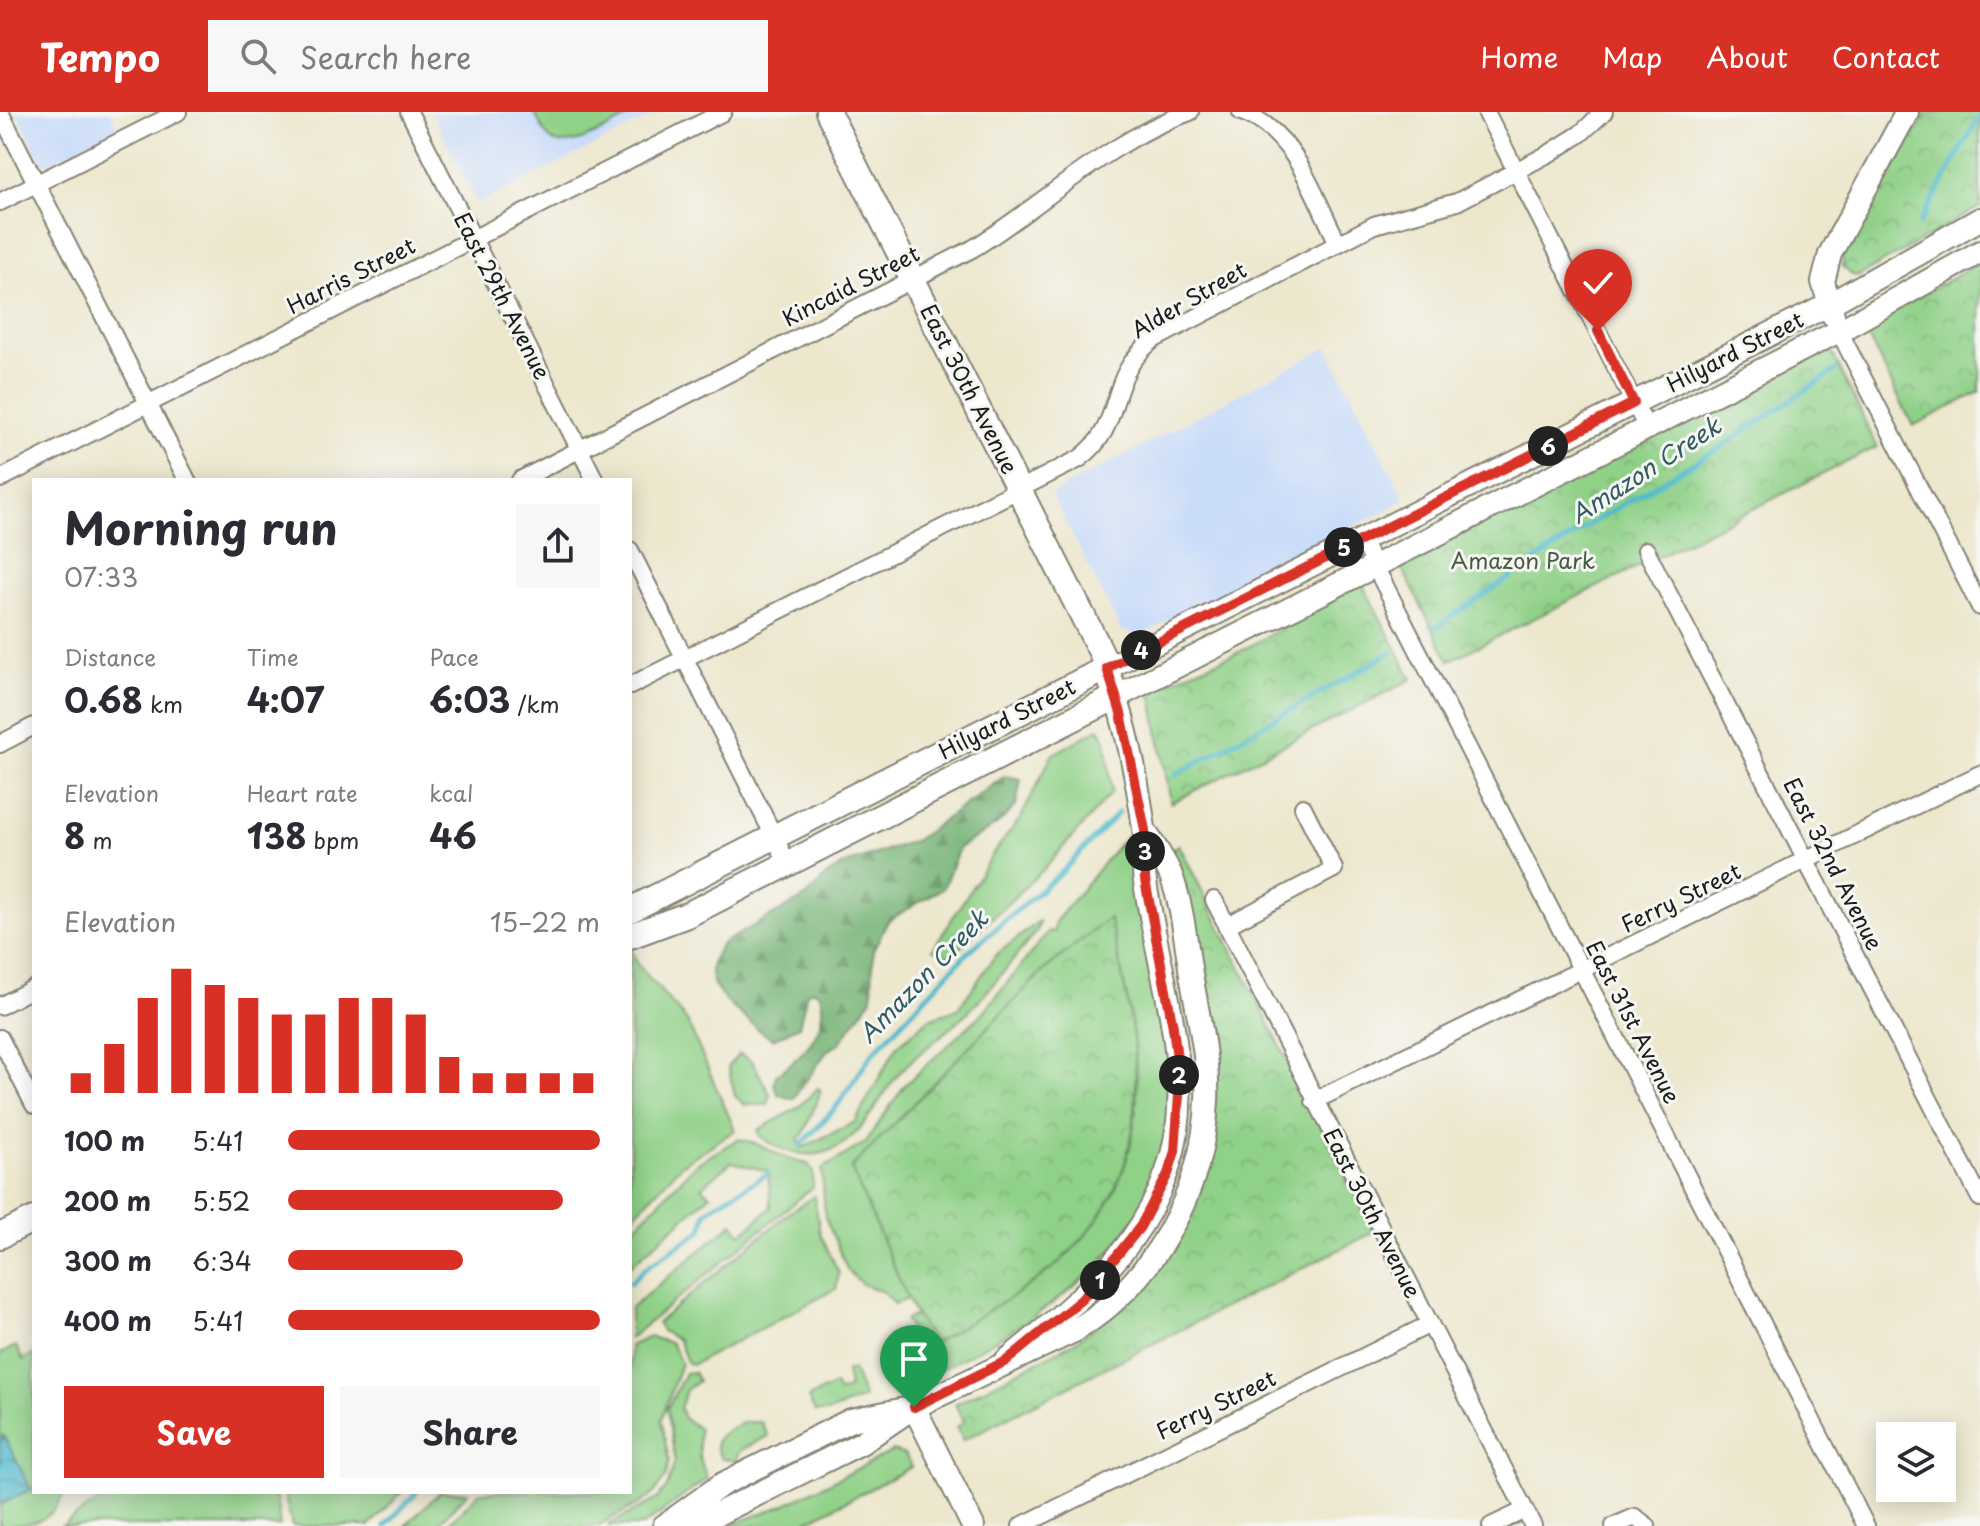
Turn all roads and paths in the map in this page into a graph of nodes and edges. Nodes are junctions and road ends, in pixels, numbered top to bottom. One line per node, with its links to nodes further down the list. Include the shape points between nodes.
1 (0, 112): 12 (street)
2 (178, 112): 12 (street)
3 (409, 112): 15 (street, East 29th Avenue)
4 (723, 112): 15 (street, Harris Street)
5 (828, 112): 18 (main road, East 30th Avenue)
6 (1190, 112): 18 (street, Kincaid Street, via 1096,161 1008,227)
7 (1241, 112): 16 (street, via 1271,127 1287,144)
8 (1486, 112): 11 (street)
9 (1604, 112): 11 (street, Alder Street, via 1580,134)
10 (1907, 112): 19 (main road, via 1830,254 1823,282)
11 (1516, 172): 16 (street, Alder Street, via 1457,202 1402,215); 21 (street)
12 (37, 184): 13 (street); 22 (street)
13 (0, 202)
14 (1980, 219): 19 (main road, Hilyard Street)
15 (473, 239): 22 (street, Harris Street); 24 (street, East 29th Avenue)
16 (1338, 243): 29 (street, Alder Street, via 1153,340 1123,373 1112,414 1095,447)
17 (1980, 252): 20 (main road, Hilyard Street)
18 (912, 279): 24 (street, Kincaid Street); 29 (main road, East 30th Avenue)
19 (1828, 305): 20 (main road); 21 (main road, Hilyard Street)
20 (1839, 331): 23 (main road, Hilyard Street); 34 (street)
21 (1634, 403): 23 (street); 30 (main road, Hilyard Street)
22 (149, 404): 25 (street); 28 (street, Harris Street)
23 (1647, 428): 33 (main road, Hilyard Street)
24 (579, 450): 26 (street, Kincaid Street); 27 (street, East 29th Avenue)
25 (186, 478)
26 (524, 478)
27 (594, 478)
28 (0, 479)
29 (1020, 490): 35 (street, Alder Street); 36 (main road, East 30th Avenue)
30 (1361, 539): 33 (street, East 31st Avenue); 36 (main road, Hilyard Street)
31 (1646, 550): 44 (street, East 32nd Avenue)
32 (632, 554): 35 (street)
33 (1375, 566): 38 (main road, Hilyard Street); 50 (street, East 31st Avenue)
34 (1980, 607)
35 (684, 658): 37 (street, Alder Street); 43 (street)
36 (1107, 668): 38 (main road, East 30th Avenue); 43 (main road, Hilyard Street)
37 (632, 685)
38 (1116, 697): 45 (main road, Hilyard Street); 60 (main road, via 1145,830 1145,880 1180,1081 1175,1151 1157,1200 1101,1279 1006,1361)
39 (32, 727): 40 (street)
40 (0, 744)
41 (1980, 774): 44 (street, Ferry Street)
42 (1303, 807): 48 (street, via 1334,869)
43 (775, 837): 45 (street); 47 (main road, Hilyard Street)
44 (1807, 861): 50 (street, Ferry Street); 56 (street, East 32nd Avenue)
45 (788, 864): 49 (main road, Hilyard Street, via 687,915)
46 (1214, 900): 48 (street, East 30th Avenue)
47 (632, 909)
48 (1226, 926): 55 (street, East 30th Avenue)
49 (632, 935)
50 (1582, 970): 55 (street, Ferry Street); 70 (street, East 31st Avenue)
51 (32, 989): 52 (street)
52 (0, 1006)
53 (0, 1038): 54 (street)
54 (32, 1101)
55 (1314, 1101): 59 (street, East 30th Avenue)
56 (1980, 1198)
57 (32, 1220): 58 (main road)
58 (0, 1236)
59 (1430, 1324): 61 (street, East 30th Avenue); 66 (street, Ferry Street)
60 (914, 1407): 63 (main road, via 851,1420 721,1485); 64 (main road, via 861,1443); 65 (main road)
61 (1525, 1510): 67 (street); 68 (street, East 30th Avenue)
62 (1643, 1522): 69 (street)
63 (664, 1526)
64 (693, 1526)
65 (973, 1526)
66 (1021, 1526)
67 (1491, 1526)
68 (1533, 1526)
69 (1614, 1526)
70 (1866, 1526)

